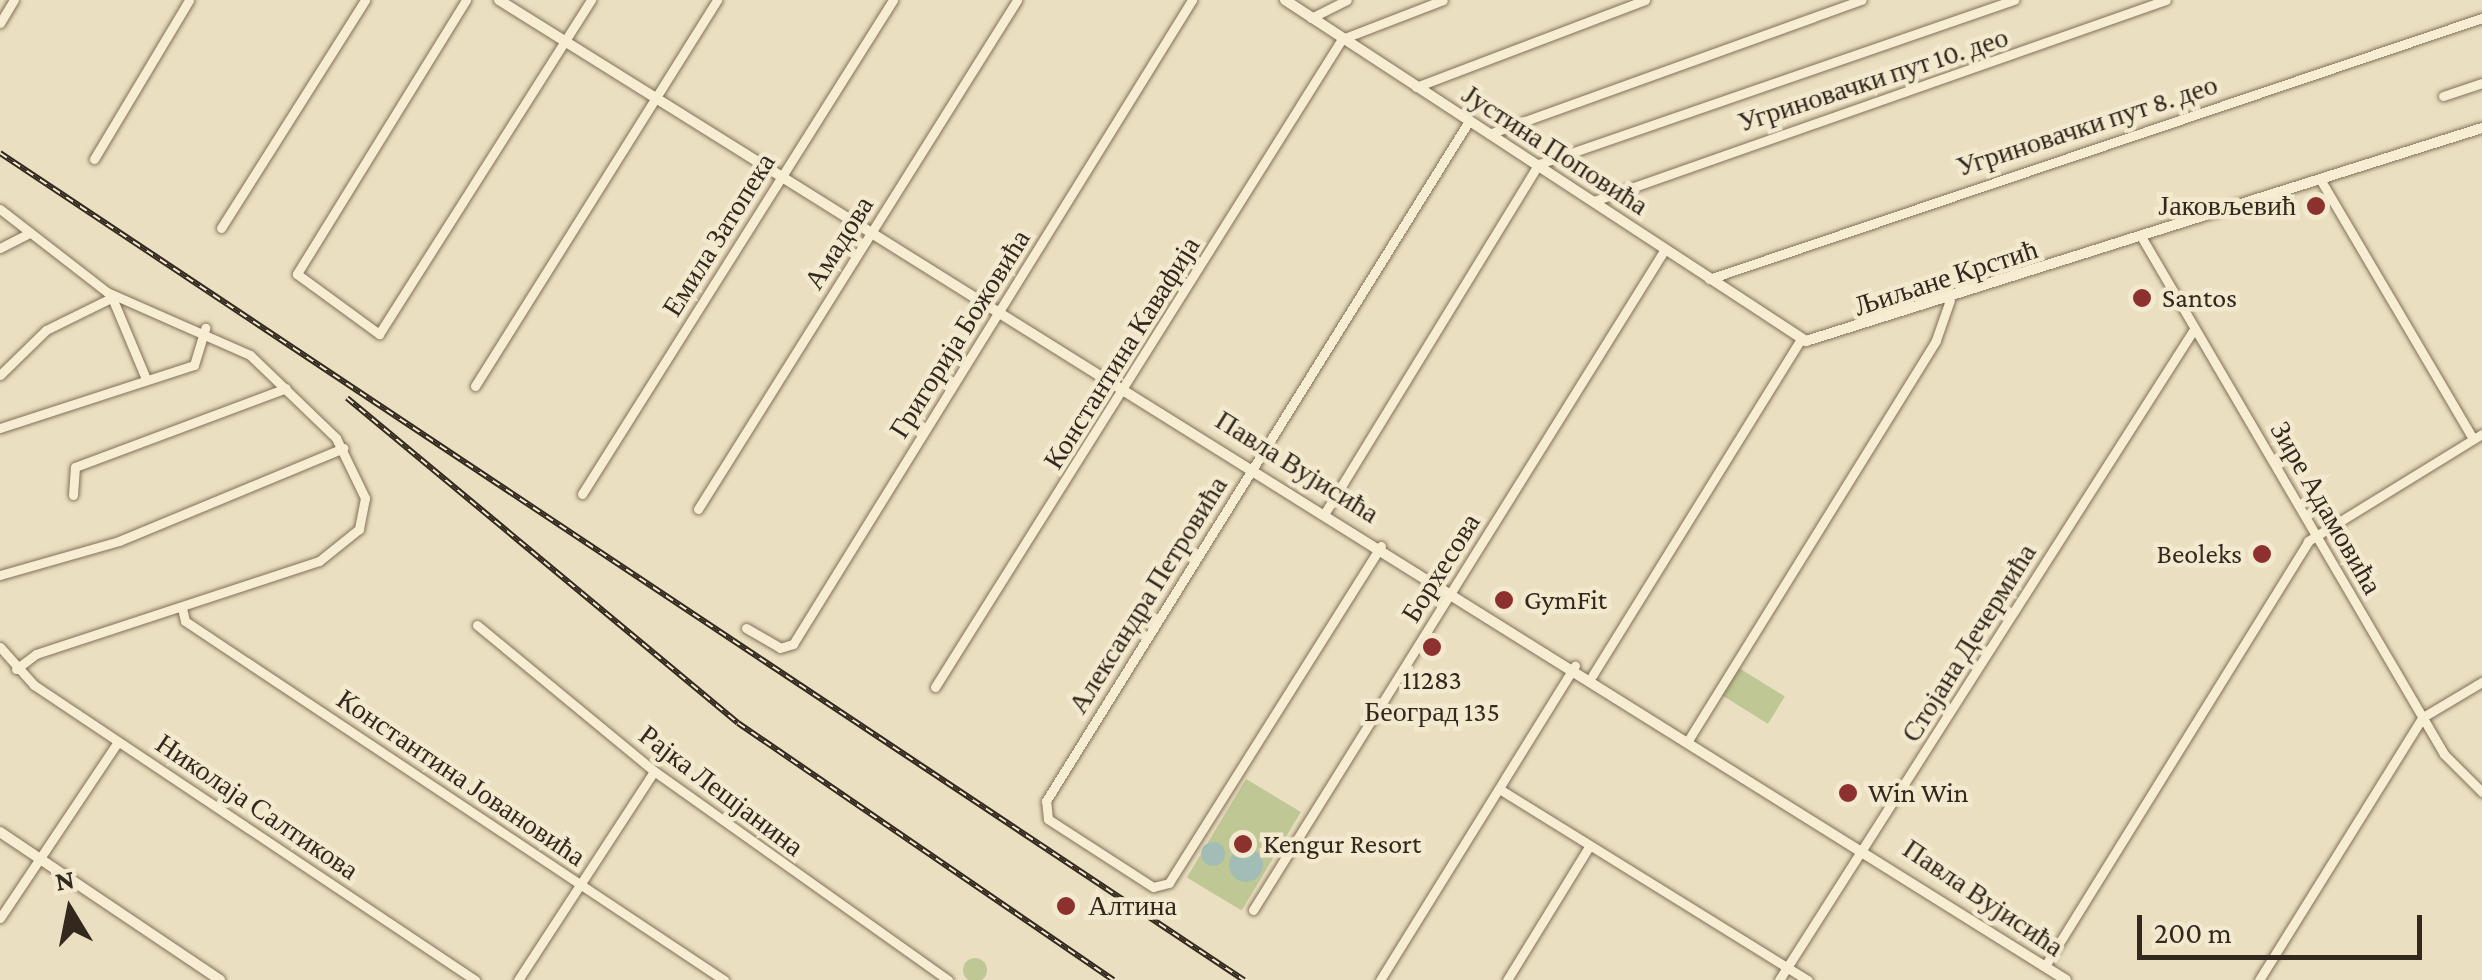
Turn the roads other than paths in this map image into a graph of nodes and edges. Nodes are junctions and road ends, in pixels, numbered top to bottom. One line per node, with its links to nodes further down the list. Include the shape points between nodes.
1 (14, 0): 20 (street)
2 (189, 0): 30 (street)
3 (364, 0): 36 (street)
4 (466, 0): 22 (street, via 307,250 300,282 379,334)
5 (499, 0): 22 (street, Павла Вујисића)
6 (591, 0): 22 (street)
7 (717, 0): 26 (street)
8 (892, 0): 32 (street, Емила Затопека)
9 (1017, 0): 37 (street, Амадова)
10 (1192, 0): 45 (street, Григорија Божовића)
11 (1285, 0): 18 (street, Јустина Поповића)
12 (1347, 0): 18 (street)
13 (1442, 0): 21 (street)
14 (1645, 0): 24 (street)
15 (1862, 0): 29 (street)
16 (2014, 0): 31 (street)
17 (2166, 0): 34 (street, Угриновачки пут 10. део)
18 (1312, 18): 21 (street, Јустина Поповића)
19 (2482, 18): 42 (street, Угриновачки пут 8. део)
20 (0, 23)
21 (1342, 39): 24 (street, Јустина Поповића); 53 (street, Константина Кавафија)
22 (566, 41): 26 (street, Павла Вујисића)
23 (2482, 82): 25 (street)
24 (1416, 87): 27 (street, Јустина Поповића)
25 (2443, 96)
26 (656, 97): 32 (street, Павла Вујисића); 51 (street)
27 (1469, 121): 29 (street, Јустина Поповића); 57 (street, Александра Петровића)
28 (2482, 128): 33 (street, Љиљане Крстић)
29 (1488, 134): 31 (street, Јустина Поповића)
30 (94, 159)
31 (1538, 164): 34 (street, Јустина Поповића); 61 (street)
32 (783, 175): 37 (street, Павла Вујисића); 59 (street, Емила Затопека)
33 (2320, 179): 39 (street, Љиљане Крстић); 55 (street)
34 (1594, 201): 41 (street, Јустина Поповића)
35 (0, 209): 38 (street)
36 (220, 228)
37 (874, 232): 45 (street, Павла Вујисића); 60 (street, Амадова)
38 (28, 233): 40 (street); 43 (street)
39 (2142, 238): 44 (street, Љиљане Крстић); 47 (street, Зире Адамовића)
40 (0, 248)
41 (1665, 249): 42 (street, Јустина Поповића); 65 (street, Борхесова)
42 (1709, 279): 48 (street, Јустина Поповића)
43 (114, 298): 46 (street); 49 (street, via 46,330); 50 (street)
44 (1950, 300): 48 (street, Љиљане Крстић); 76 (street, via 1936,340)
45 (1002, 310): 53 (street, Павла Вујисића); 68 (street, Григорија Божовића, via 794,644 780,648)
46 (204, 328): 50 (street, via 197,363); 52 (street)
47 (2194, 329): 62 (street, Зире Адамовића); 83 (street, Стојана Дечермића)
48 (1800, 340): 72 (street)
49 (0, 375)
50 (146, 379): 54 (street)
51 (475, 386)
52 (286, 388): 56 (street); 58 (street, via 75,466)
53 (1128, 389): 57 (street, Павла Вујисића); 74 (street, Константина Кавафија)
54 (0, 428)
55 (2477, 437): 62 (street)
56 (343, 448): 64 (street, via 119,541); 66 (street, via 365,498 350,538 305,567)
57 (1254, 467): 61 (street, Павла Вујисића); 63 (street, Александра Петровића, via 1044,808 1054,824 1153,887 1177,872)
58 (73, 494)
59 (582, 494)
60 (698, 509)
61 (1326, 511): 63 (street, Павла Вујисића)
62 (2317, 533): 75 (street, Зире Адамовића); 89 (street)
63 (1380, 546): 65 (street, Павла Вујисића)
64 (0, 576)
65 (1454, 591): 70 (street, Павла Вујисића); 86 (street, Борхесова)
66 (182, 608): 71 (street); 85 (street, Константина Јовановића, via 185,621)
67 (476, 625): 78 (street, Рајка Лешјанина)
68 (746, 628)
69 (0, 647): 71 (street, Николаја Салтикова)
70 (1575, 666): 72 (street, Павла Вујисића); 79 (street)
71 (16, 669): 77 (street, Николаја Салтикова)
72 (1592, 676): 76 (street, Павла Вујисића)
73 (2482, 682): 75 (street)
74 (935, 688)
75 (2423, 718): 80 (street, Зире Адамовића, via 2455,769); 100 (street)
76 (1688, 739): 83 (street, Павла Вујисића)
77 (118, 742): 84 (street); 92 (street, Николаја Салтикова)
78 (654, 772): 85 (street); 95 (street, Рајка Лешјанина)
79 (1500, 790): 82 (street); 96 (street)
80 (2482, 792)
81 (0, 832): 84 (street)
82 (1590, 846): 88 (street); 90 (street)
83 (1864, 846): 88 (street, Стојана Дечермића); 89 (street, Павла Вујисића)
84 (39, 858): 87 (street); 91 (street)
85 (583, 886): 93 (street); 94 (street, Константина Јовановића)
86 (1254, 910)
87 (0, 918)
88 (1788, 966): 97 (street, Стојана Дечермића); 98 (street)
89 (2046, 966): 99 (street, Павла Вујисића)
90 (1510, 979)
91 (220, 980)
92 (475, 980)
93 (518, 980)
94 (724, 980)
95 (948, 980)
96 (1380, 980)
97 (1780, 980)
98 (1808, 980)
99 (2066, 980)
100 (2259, 980)

